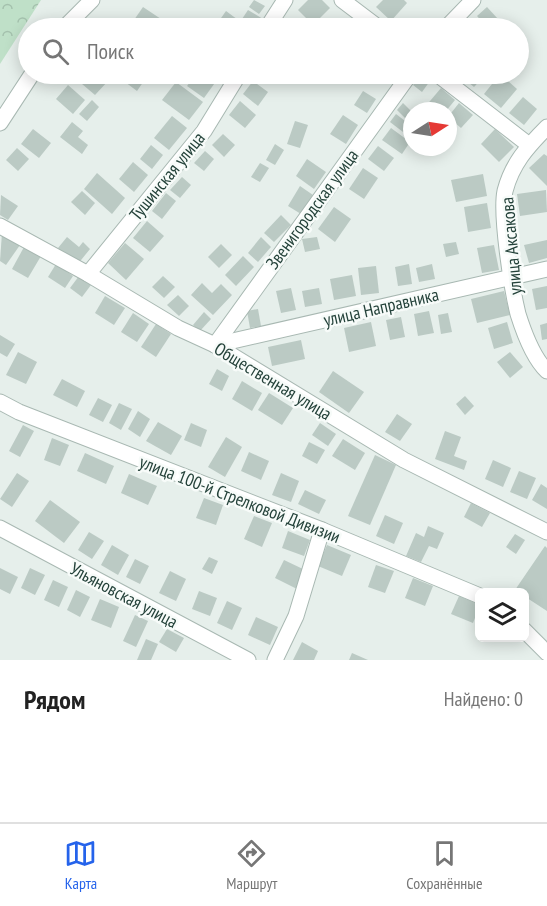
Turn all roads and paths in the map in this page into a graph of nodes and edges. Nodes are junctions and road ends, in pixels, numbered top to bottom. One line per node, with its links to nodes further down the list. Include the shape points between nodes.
1 (92, 0): 5 (street)
2 (285, 0): 6 (street)
3 (342, 0): 7 (street)
4 (473, 0): 8 (street)
5 (74, 18)
6 (273, 18)
7 (366, 18)
8 (456, 18)
9 (25, 84): 13 (street)
10 (233, 84): 18 (street, Тушинская улица, via 204,131)
11 (403, 84): 20 (street, Звенигородская улица)
12 (450, 84): 15 (street)
13 (0, 123)
14 (547, 127): 15 (street, улица Аксакова)
15 (529, 145): 19 (street, улица Аксакова, via 513,165 504,194)
16 (0, 226): 18 (street, Общественная улица)
17 (547, 269): 19 (street, улица Направника)
18 (88, 274): 20 (street, Общественная улица, via 178,328)
19 (512, 277): 20 (street, улица Направника); 21 (street, улица Аксакова, via 518,314 538,363)
20 (215, 345): 25 (street, Общественная улица, via 404,460)
21 (547, 371)
22 (0, 402): 24 (street, улица 100-й Стрелковой Дивизии)
23 (0, 528): 29 (street, Ульяновская улица)
24 (322, 530): 26 (street, улица 100-й Стрелковой Дивизии); 30 (street, via 296,616)
25 (547, 532)
26 (475, 594)
27 (529, 634): 28 (street)
28 (547, 653)
29 (248, 660)
30 (275, 660)

